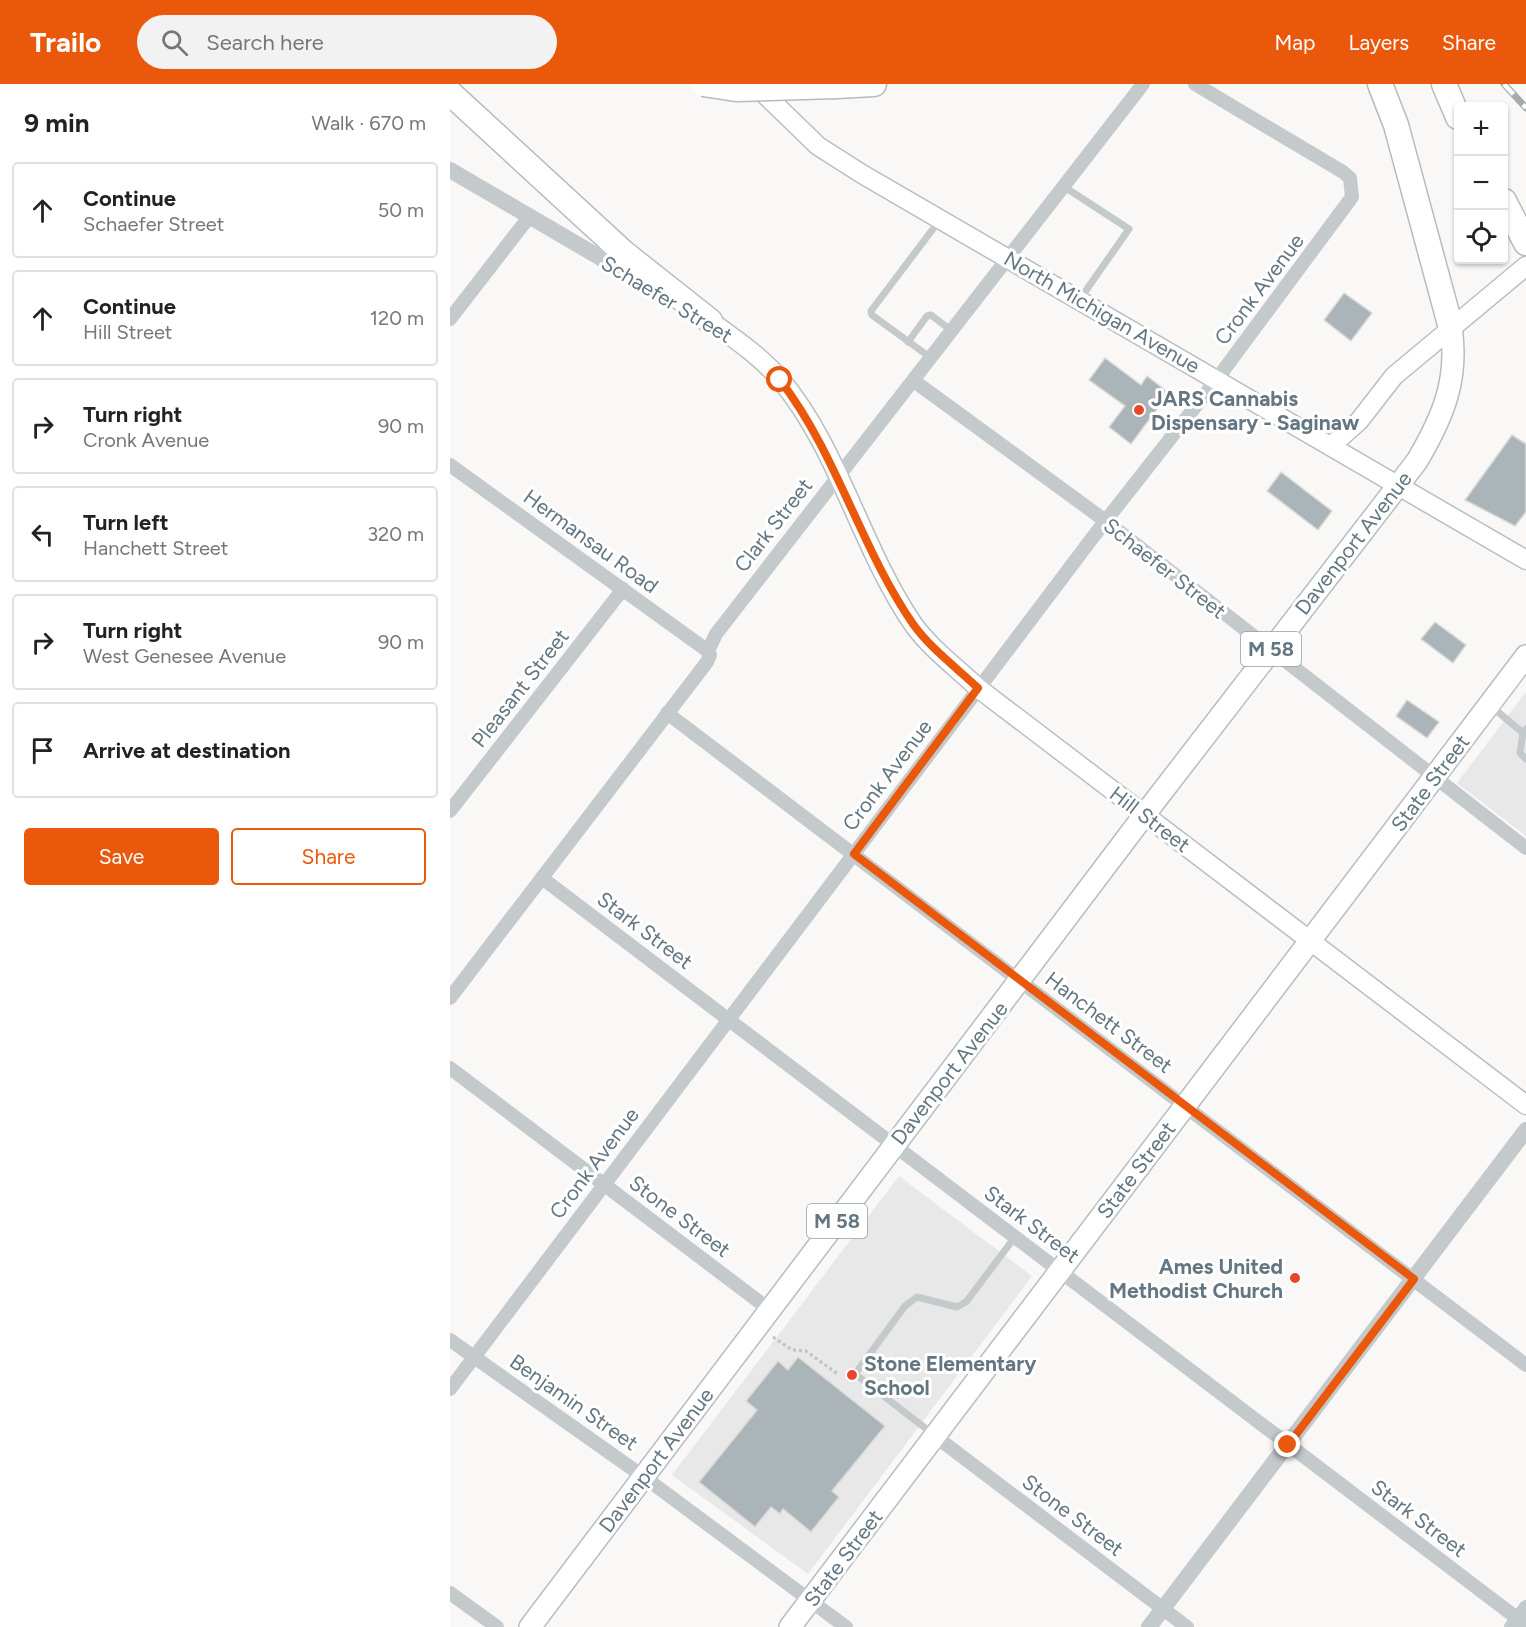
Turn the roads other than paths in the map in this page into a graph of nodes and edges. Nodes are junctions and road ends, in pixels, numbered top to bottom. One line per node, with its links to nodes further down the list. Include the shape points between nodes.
1 (703, 84): 3 (highway, bridge, via 736,89)
2 (754, 84): 14 (main road, North Michigan Avenue, via 818,146)
3 (874, 84)
4 (1143, 84): 11 (street, Clark Street)
5 (1195, 84): 25 (street, Cronk Avenue, via 1344,172 1352,185 1352,197 1343,212)
6 (1380, 84): 21 (highway, via 1396,125)
7 (1444, 84): 9 (highway)
8 (450, 93): 20 (highway, via 624,254)
9 (1454, 108)
10 (450, 170): 13 (street, Schaefer Street)
11 (1063, 186): 16 (street, Clark Street); 18 (lane, via 1129,229)
12 (1508, 210): 15 (highway)
13 (529, 217): 19 (street); 20 (street, Schaefer Street)
14 (940, 219): 16 (main road, North Michigan Avenue); 23 (lane, via 871,311)
15 (1526, 243)
16 (1008, 258): 18 (main road, North Michigan Avenue); 22 (street, Clark Street)
17 (1526, 266): 21 (main road)
18 (1078, 301): 25 (main road, North Michigan Avenue)
19 (450, 319)
20 (710, 321): 29 (main road, Schaefer Street, via 752,351 780,380 814,430)
21 (1451, 328): 27 (main road, via 1394,376 1348,433); 30 (main road, Davenport Avenue / M 58, via 1455,355 1445,404 1434,433)
22 (952, 331): 23 (lane, via 927,316); 24 (street, Clark Street)
23 (908, 342): 24 (lane)
24 (931, 358): 26 (street, Clark Street)
25 (1217, 378): 27 (main road, North Michigan Avenue); 31 (street, Cronk Avenue)
26 (914, 381): 29 (street, Clark Street); 31 (street, Schaefer Street)
27 (1332, 445): 30 (main road, North Michigan Avenue)
28 (451, 469): 33 (street, Hermansau Road)
29 (837, 476): 35 (street, Clark Street, via 716,634); 37 (main road, Hill Street, via 893,592 914,626)
30 (1399, 485): 32 (main road, North Michigan Avenue); 34 (main road, Davenport Avenue / M 58)
31 (1107, 522): 34 (street, Schaefer Street); 37 (street, Cronk Avenue)
32 (1526, 560)
33 (623, 589): 35 (street, Hermansau Road); 43 (street, Pleasant Street)
34 (1270, 650): 42 (street, Schaefer Street); 44 (main road, Davenport Avenue / M 58)
35 (708, 651): 39 (street, Clark Street, via 707,662)
36 (1526, 656): 38 (main road, State Street)
37 (978, 688): 44 (main road, Hill Street); 46 (street, Cronk Avenue)
38 (1489, 705): 40 (lane); 42 (main road, State Street)
39 (666, 713): 46 (street, Hanchett Street); 47 (street, Clark Street)
40 (1525, 731): 41 (lane, via 1520,753)
41 (1526, 759)
42 (1434, 778): 45 (street, Schaefer Street); 48 (main road, State Street)
43 (450, 811)
44 (1145, 814): 48 (main road, Hill Street); 49 (main road, Davenport Avenue / M 58)
45 (1526, 848)
46 (854, 854): 49 (street, Hanchett Street); 51 (street, Cronk Avenue)
47 (542, 878): 50 (street, Clark Street); 51 (street, Stark Street)
48 (1310, 942): 53 (main road, Hill Street); 54 (main road, State Street)
49 (1020, 981): 54 (street, Hanchett Street); 56 (main road, Davenport Avenue / M 58)
50 (450, 998)
51 (728, 1020): 56 (street, Stark Street); 57 (street, Cronk Avenue)
52 (450, 1068): 57 (street, Stone Street)
53 (1526, 1105)
54 (1185, 1106): 59 (main road, State Street); 60 (street, Hanchett Street)
55 (1526, 1130): 60 (street)
56 (893, 1145): 58 (street, Stark Street); 61 (main road, Davenport Avenue / M 58)
57 (604, 1185): 61 (street, Stone Street); 63 (street, Cronk Avenue)
58 (1016, 1237): 59 (street, Stark Street); 66 (lane, via 966,1302 957,1307 917,1297 905,1306 855,1374)
59 (1059, 1270): 66 (main road, State Street); 67 (street, Stark Street)
60 (1414, 1279): 64 (street, Hanchett Street); 67 (street)
61 (770, 1310): 68 (main road, Davenport Avenue / M 58)
62 (450, 1340): 63 (street, Benjamin Street)
63 (474, 1357): 65 (street, Cronk Avenue); 68 (street, Benjamin Street)
64 (1526, 1365)
65 (450, 1389)
66 (935, 1436): 70 (main road, State Street); 71 (street, Stone Street)
67 (1288, 1445): 71 (street); 72 (street, Stark Street)
68 (644, 1477): 70 (street, Benjamin Street); 74 (main road, Davenport Avenue / M 58)
69 (450, 1593): 73 (street)
70 (811, 1600): 75 (main road, State Street); 76 (street, Benjamin Street)
71 (1163, 1609): 77 (street); 78 (street, Stone Street)
72 (1520, 1619)
73 (497, 1627)
74 (530, 1627)
75 (790, 1627)
76 (846, 1627)
77 (1149, 1627)
78 (1187, 1627)

